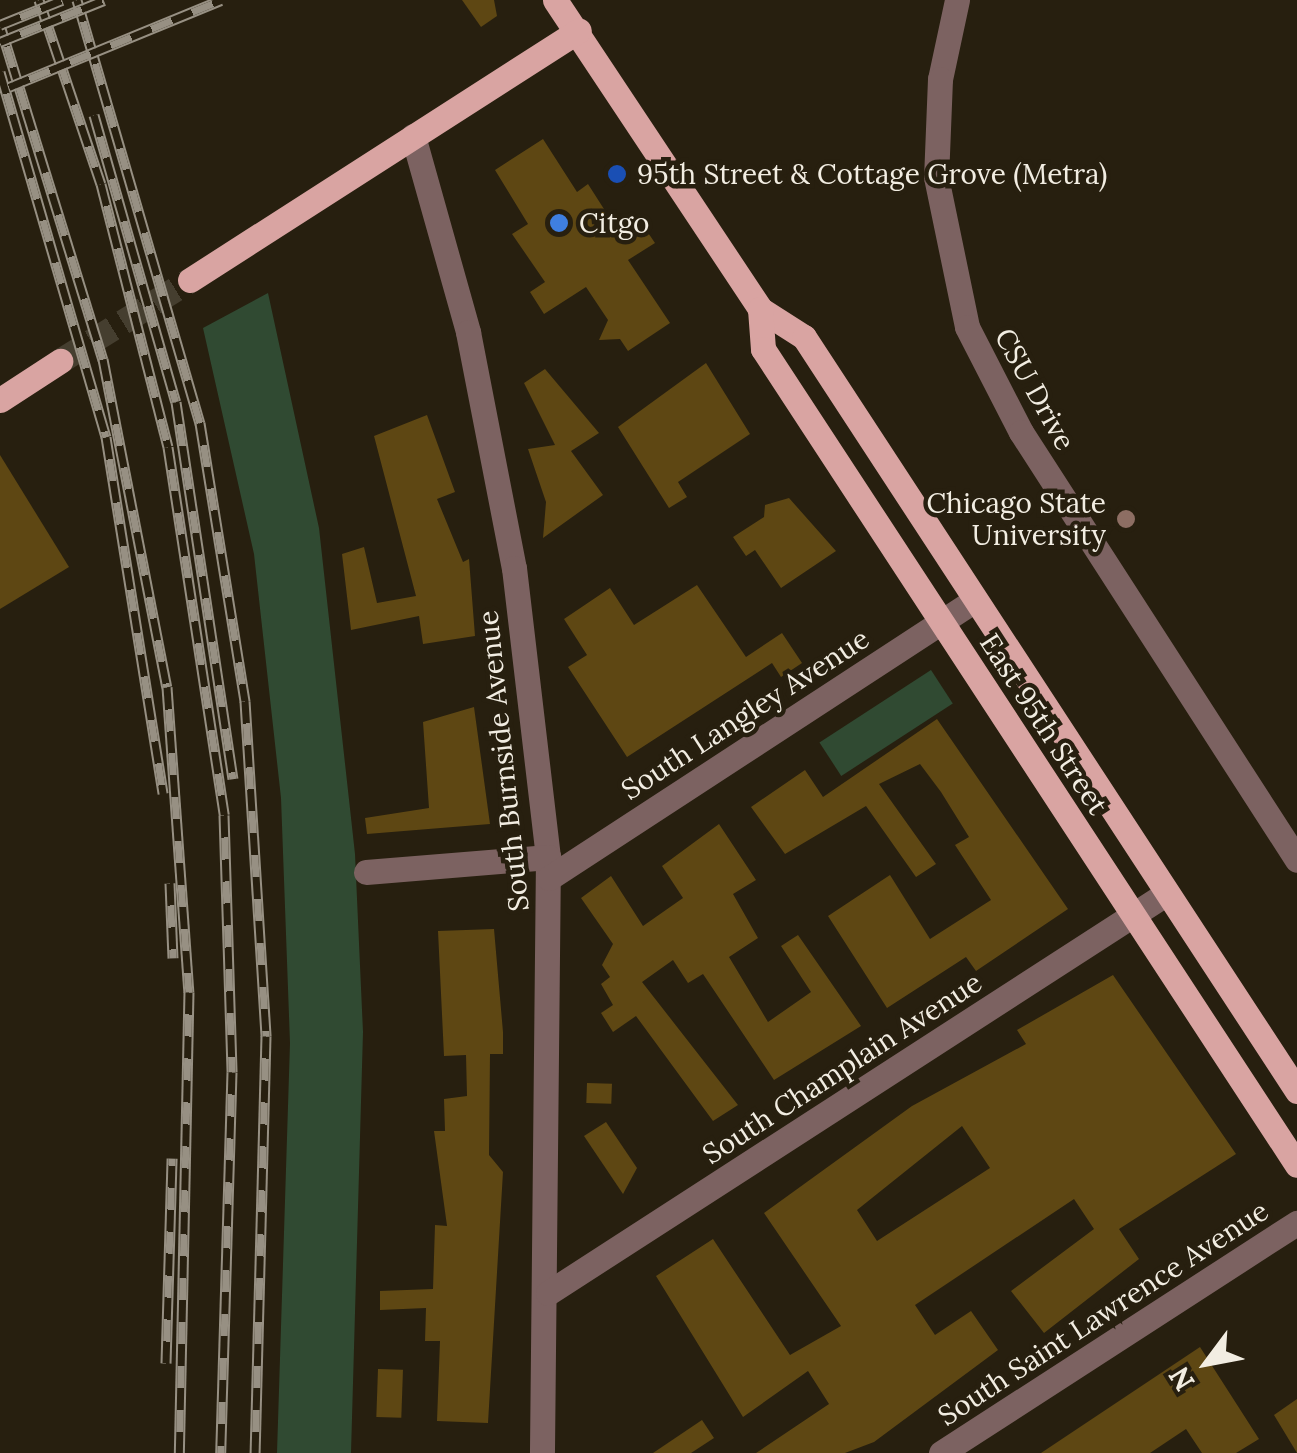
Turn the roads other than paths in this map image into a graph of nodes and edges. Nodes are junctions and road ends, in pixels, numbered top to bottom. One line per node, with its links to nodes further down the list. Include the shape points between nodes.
1 (555, 0): 4 (main road, East 95th Street)
2 (569, 0): 4 (main road, East 95th Street)
3 (958, 0): 12 (street, CSU Drive, via 940,79 936,177 966,327 1021,432)
4 (579, 30): 5 (main road); 7 (main road, East 95th Street)
5 (413, 136): 6 (main road); 13 (street, South Burnside Avenue, via 468,332 514,568)
6 (190, 280)
7 (760, 309): 10 (main road, East 95th Street, via 804,337); 11 (main road, East 95th Street, via 763,349)
8 (60, 361): 9 (main road)
9 (0, 400)
10 (975, 600): 11 (street, South Langley Avenue); 15 (main road, East 95th Street)
11 (942, 621): 13 (street, South Langley Avenue); 16 (main road, East 95th Street)
12 (1297, 860)
13 (548, 868): 14 (street, South Langley Avenue); 20 (street, South Burnside Avenue)
14 (366, 872)
15 (1168, 893): 16 (street, South Champlain Avenue); 17 (main road, East 95th Street)
16 (1133, 916): 18 (main road, East 95th Street); 20 (street, South Champlain Avenue)
17 (1297, 1091)
18 (1297, 1165)
19 (1297, 1223): 22 (street, South Saint Lawrence Avenue)
20 (548, 1293): 21 (street, South Burnside Avenue)
21 (542, 1453)
22 (941, 1453)

